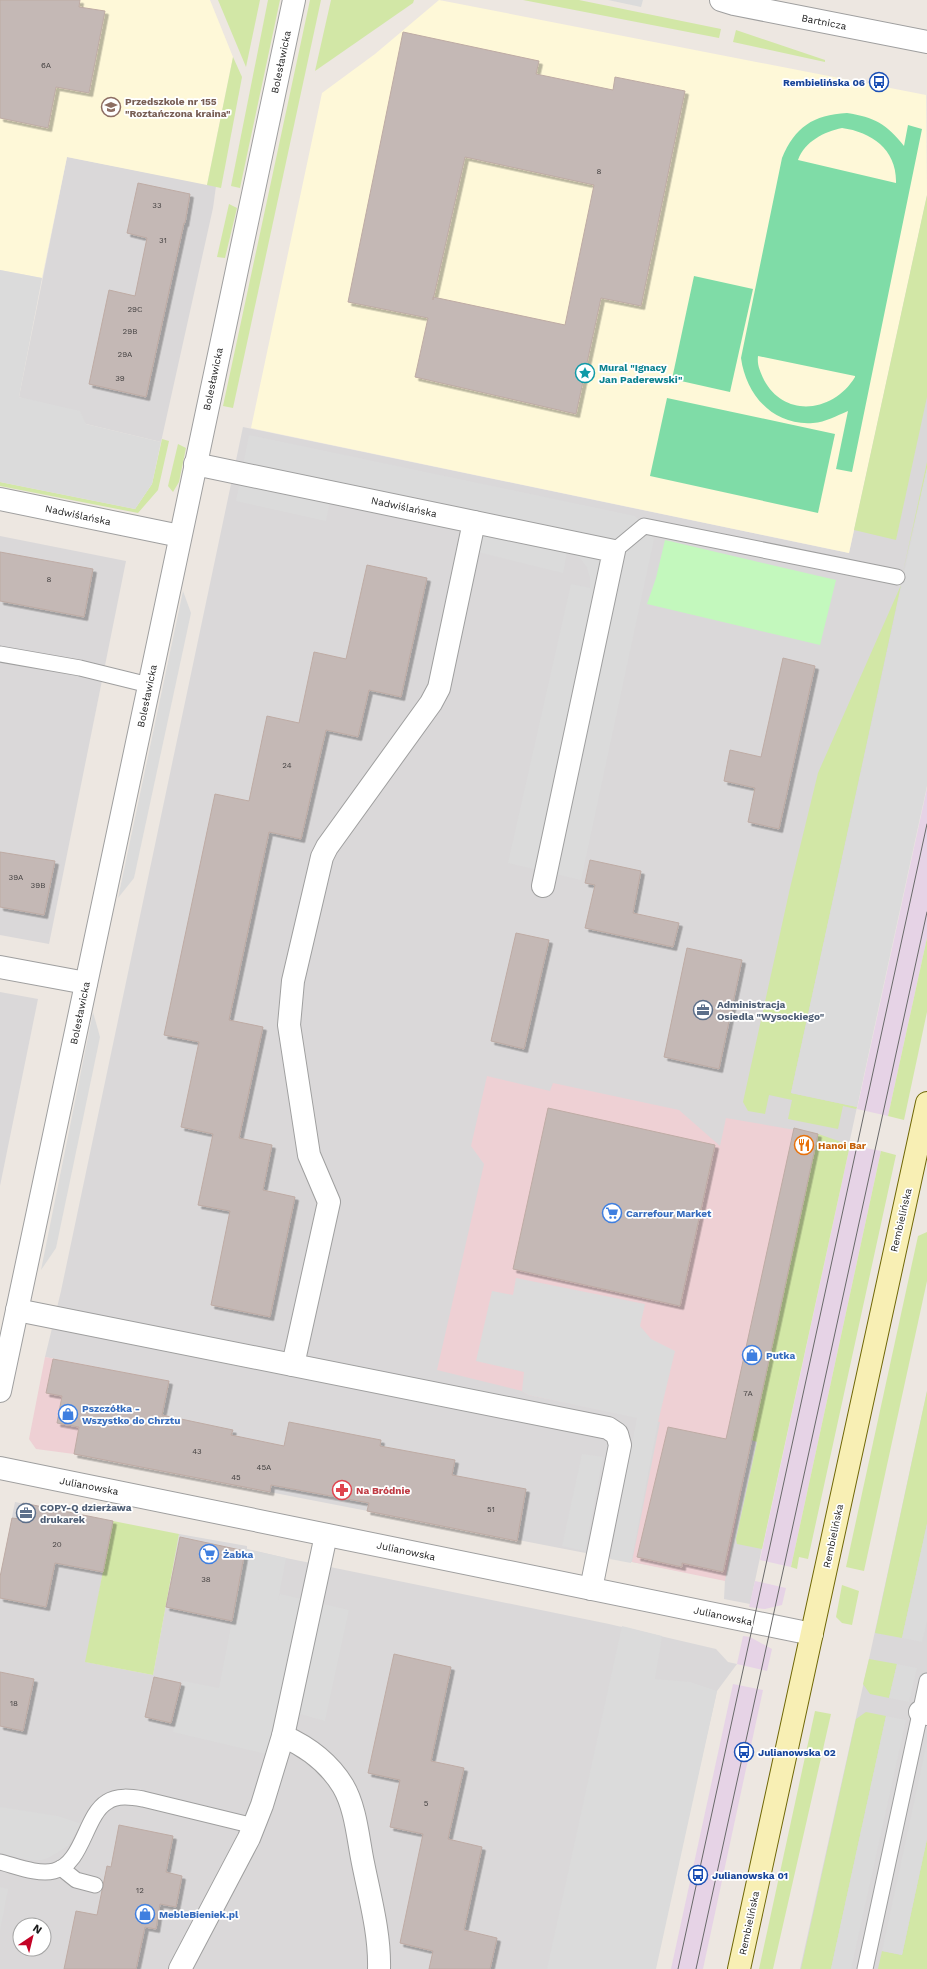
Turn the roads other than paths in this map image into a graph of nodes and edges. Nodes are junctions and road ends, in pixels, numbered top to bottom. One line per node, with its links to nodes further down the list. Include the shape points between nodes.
1 (294, 0): 4 (street, Bolesławicka)
2 (721, 0): 3 (street, Bartnicza)
3 (927, 42)
4 (195, 464): 6 (street, Nadwiślańska); 7 (street, Bolesławicka)
5 (0, 499): 7 (street, Nadwiślańska)
6 (474, 522): 8 (street, Nadwiślańska); 17 (street, via 439,688 322,857 293,981 290,1025 308,1156 329,1202)
7 (180, 536): 11 (street, Bolesławicka)
8 (614, 551): 9 (lane, via 644,526); 12 (street)
9 (897, 577)
10 (0, 654): 11 (lane, via 80,668)
11 (149, 685): 14 (street, Bolesławicka)
12 (543, 886)
13 (0, 967): 14 (street)
14 (86, 983): 16 (street, Bolesławicka)
15 (927, 1103): 22 (street, Rembielińska)
16 (17, 1310): 17 (street); 18 (street, Bolesławicka)
17 (293, 1365): 21 (street, via 611,1429 619,1438 620,1445)
18 (0, 1391)
19 (0, 1468): 20 (street, Julianowska)
20 (326, 1535): 21 (street, Julianowska); 25 (street)
21 (591, 1589): 22 (street, Julianowska)
22 (812, 1634): 32 (street, Rembielińska)
23 (927, 1681): 24 (lane)
24 (924, 1713): 33 (lane)
25 (283, 1736): 26 (street, via 274,1771); 31 (street, via 320,1758 344,1787 354,1819 377,1935)
26 (254, 1826): 28 (lane, via 143,1799 116,1799 107,1802 98,1810 73,1856); 30 (street)
27 (0, 1862): 28 (lane, via 37,1871)
28 (61, 1868): 29 (lane, via 76,1880)
29 (95, 1885)
30 (180, 1969)
31 (379, 1969)
32 (739, 1969)
33 (865, 1969)

